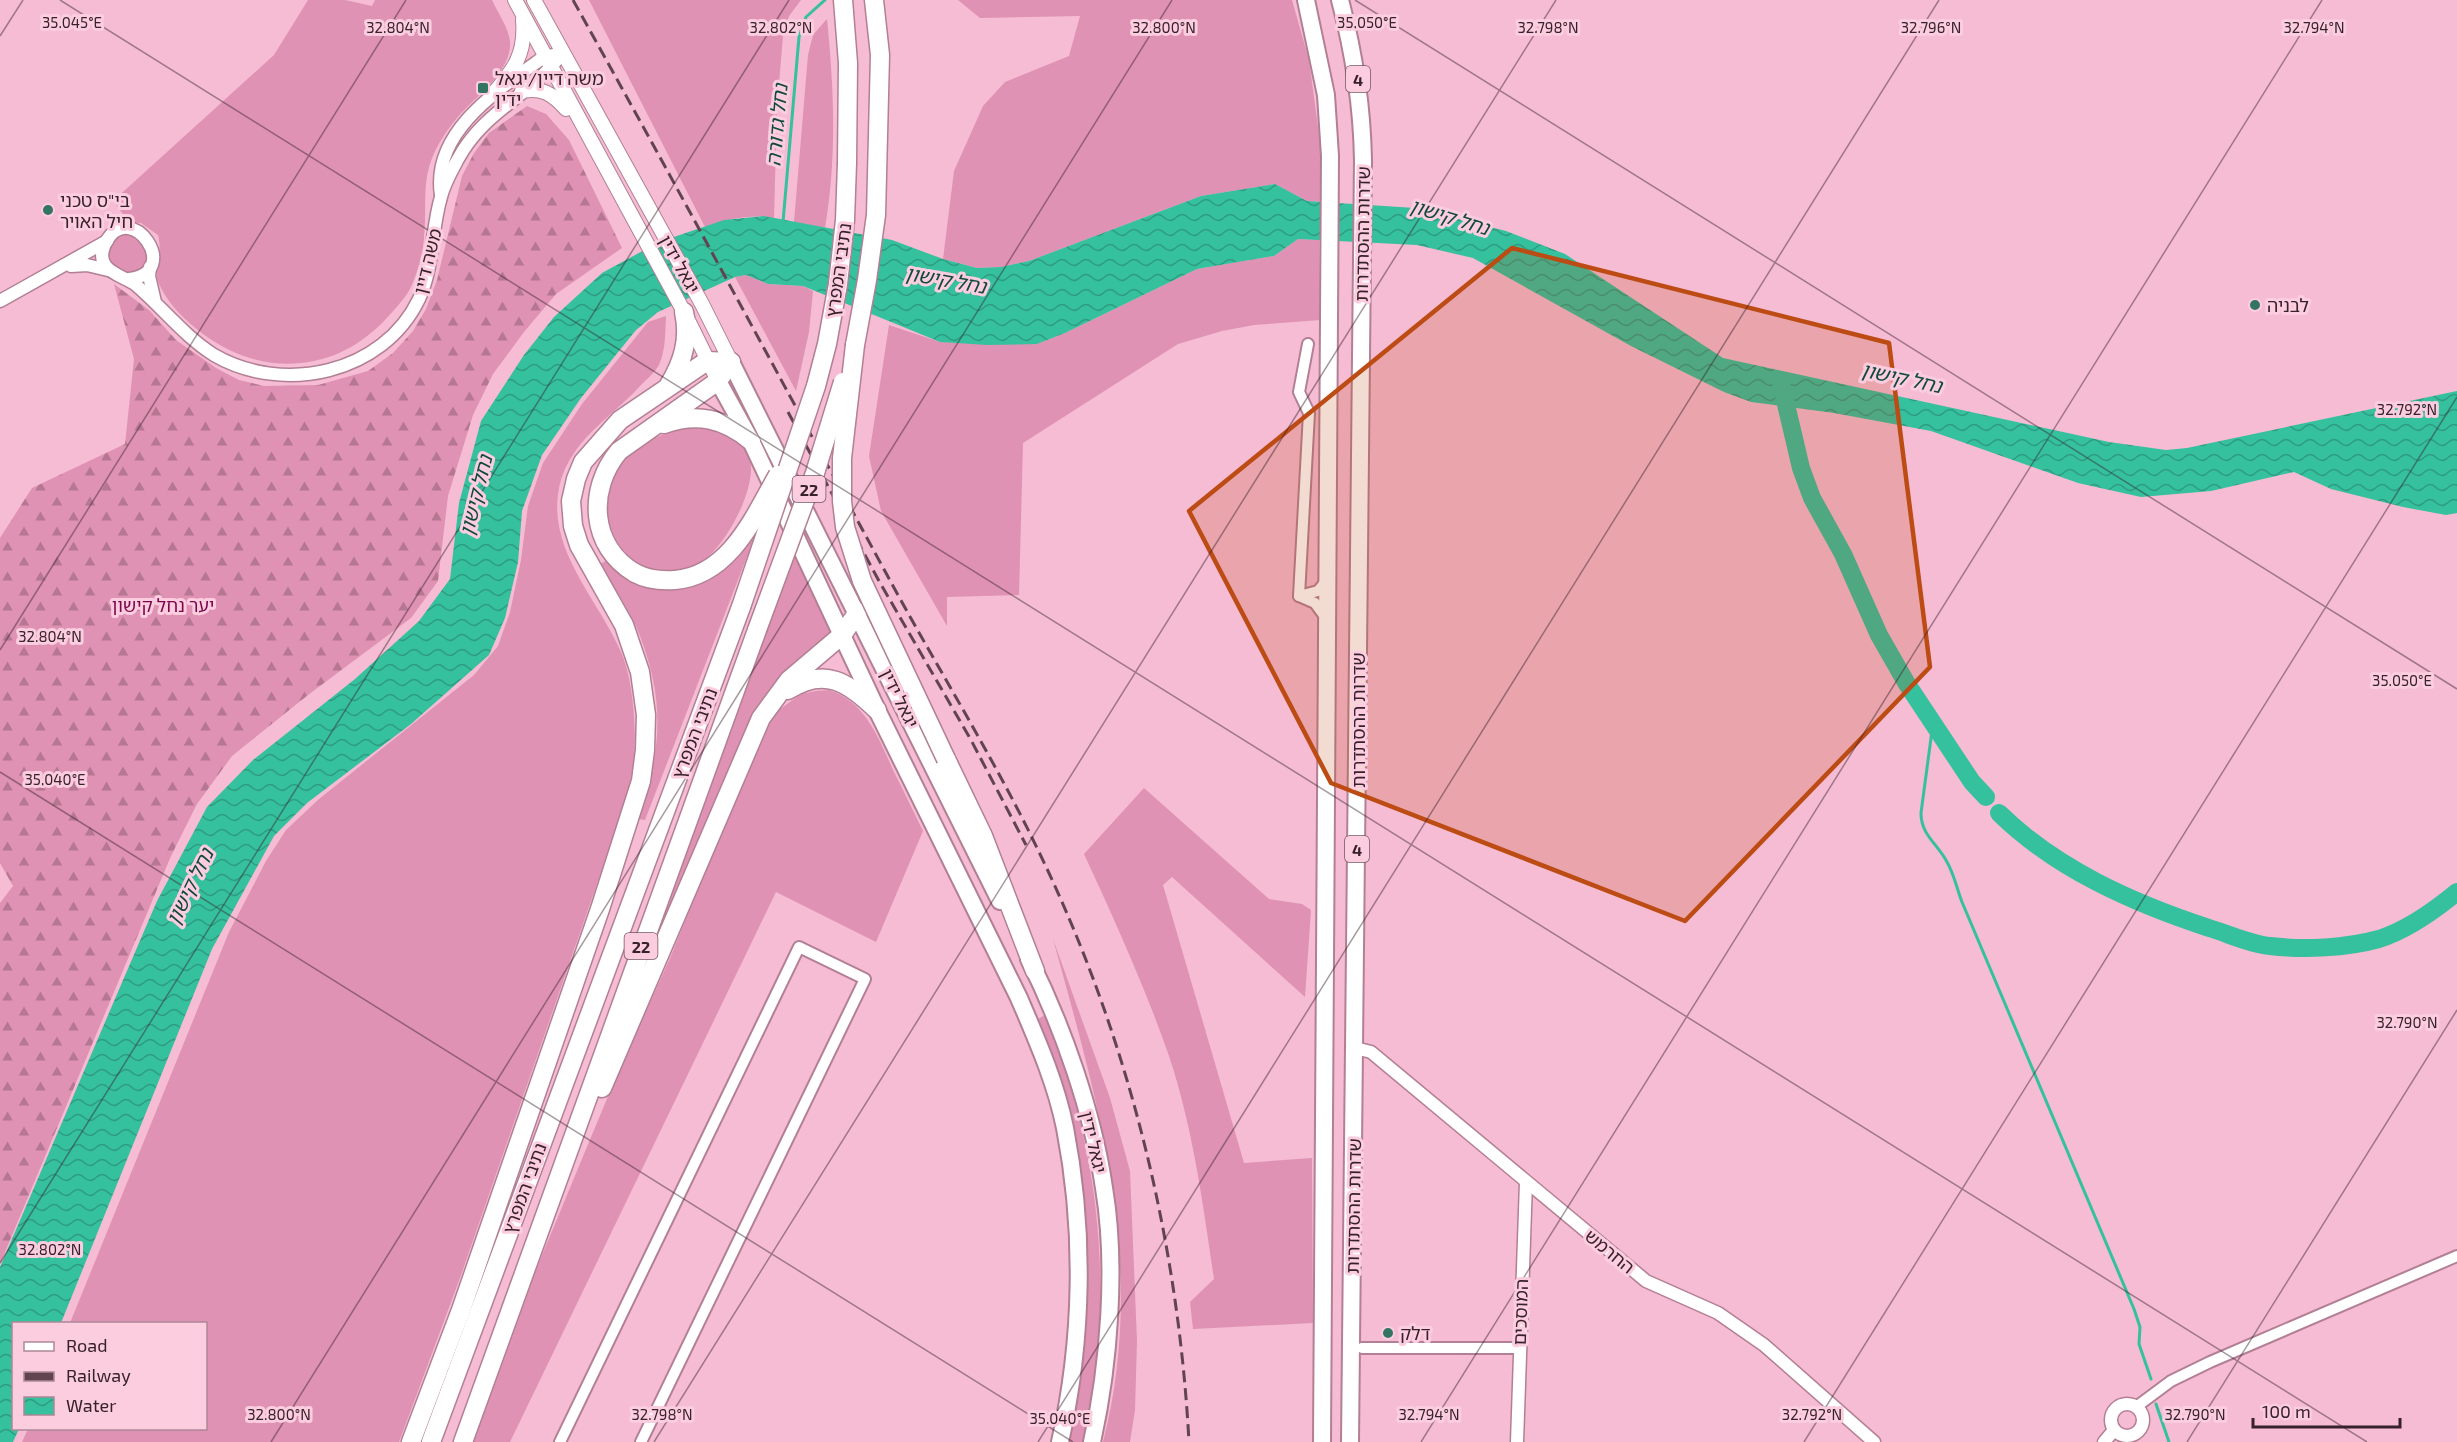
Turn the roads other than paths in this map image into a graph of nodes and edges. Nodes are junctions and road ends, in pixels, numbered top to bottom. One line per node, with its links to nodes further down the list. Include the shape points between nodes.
1 (515, 0): 7 (main road, יגאל ידין)
2 (534, 0): 8 (main road, יגאל ידין)
3 (843, 0): 29 (highway, נתיבי המפרץ / 22, bridge, via 849,110 845,220 827,344)
4 (1340, 0): 40 (highway, שדרות ההסתדרות / 4, via 1354,50 1363,160)
5 (1307, 2): 31 (highway, שדרות ההסתדרות / 4, via 1326,94 1330,156)
6 (875, 7): 23 (highway, נתיבי המפרץ / 22, via 880,56 876,215)
7 (523, 15): 9 (main road, יגאל ידין); 11 (main road, via 522,52)
8 (562, 53): 9 (street, משה דיין); 25 (main road, יגאל ידין)
9 (547, 63): 10 (street, משה דיין); 11 (street, משה דיין); 12 (main road, יגאל ידין)
10 (522, 91): 12 (main road, via 547,91); 13 (street, משה דיין, via 474,135)
11 (492, 95): 13 (street, משה דיין, via 465,122 445,154 440,173)
12 (580, 123): 21 (main road, יגאל ידין)
13 (441, 196): 20 (street, משה דיין, via 431,259 419,299 396,331 376,349 346,365 291,376 261,374 236,366 214,354)
14 (107, 241): 15 (street); 16 (street, via 122,230 141,233 153,248); 17 (street, via 103,256)
15 (64, 267): 17 (street, via 80,264); 19 (street)
16 (150, 267): 18 (street, via 143,275); 20 (street)
17 (108, 270): 18 (street)
18 (129, 279): 20 (street, משה דיין)
19 (0, 301)
20 (156, 304)
21 (684, 312): 24 (main road, יגאל ידין); 27 (highway, via 686,344)
22 (1308, 344): 32 (street, via 1299,392 1309,413)
23 (855, 345): 39 (highway, bridge, via 842,458 842,501 854,563 983,836); 43 (highway, נתיבי המפרץ / 22, bridge, via 815,473)
24 (707, 361): 25 (highway); 26 (main road, יגאל ידין); 27 (highway)
25 (731, 362): 26 (highway); 33 (highway, יגאל ידין)
26 (718, 381): 28 (highway); 30 (highway, יגאל ידין)
27 (668, 386): 44 (highway, via 620,420 601,439 583,462 571,501 579,545 624,625 640,672 646,715 641,782)
28 (638, 436): 29 (highway, bridge, via 609,463 602,478 597,516 611,554 635,573 665,581 704,573 744,536); 30 (highway, via 677,420 706,418 733,427)
29 (799, 437): 38 (highway, נתיבי המפרץ / 22, bridge, via 741,607)
30 (751, 441): 35 (highway, יגאל ידין)
31 (1329, 578): 32 (street, via 1318,591); 34 (highway, שדרות ההסתדרות / 4)
32 (1299, 596): 34 (street, via 1315,603)
33 (858, 612): 35 (highway); 39 (highway, יגאל ידין)
34 (1328, 622): 56 (highway, שדרות ההסתדרות / 4)
35 (843, 635): 36 (highway, via 789,680); 37 (highway, יגאל ידין)
36 (772, 702): 37 (highway, via 798,684 831,678 852,688); 43 (highway, via 749,741)
37 (877, 710): 54 (highway, יגאל ידין, via 1027,1016 1065,1126 1077,1227 1078,1286 1074,1359)
38 (609, 959): 44 (highway); 50 (highway, נתיבי המפרץ / 22)
39 (1035, 971): 55 (highway, יגאל ידין, via 1082,1095 1105,1189 1109,1297 1101,1395)
40 (1355, 1048): 41 (street, החרמש, via 1371,1052); 57 (highway, שדרות ההסתדרות / 4)
41 (1526, 1182): 46 (street, המוסכים); 59 (street, החרמש, via 1646,1281 1718,1313 1764,1344)
42 (2457, 1256): 47 (street, via 2210,1362 2171,1381)
43 (527, 1263): 51 (highway, נתיבי המפרץ / 22)
44 (461, 1310): 49 (highway)
45 (1362, 1348): 46 (street)
46 (1519, 1348): 58 (street, המוסכים)
47 (2136, 1407): 48 (street, via 2127,1405 2115,1410 2111,1422); 48 (street, via 2142,1419 2138,1431 2126,1436)
48 (2114, 1430): 60 (street)
49 (411, 1442)
50 (430, 1442)
51 (463, 1442)
52 (560, 1442): 53 (street, via 799,947 865,979)
53 (641, 1442)
54 (1060, 1442)
55 (1092, 1442)
56 (1323, 1442)
57 (1350, 1442)
58 (1517, 1442)
59 (1874, 1442)
60 (2104, 1442)

